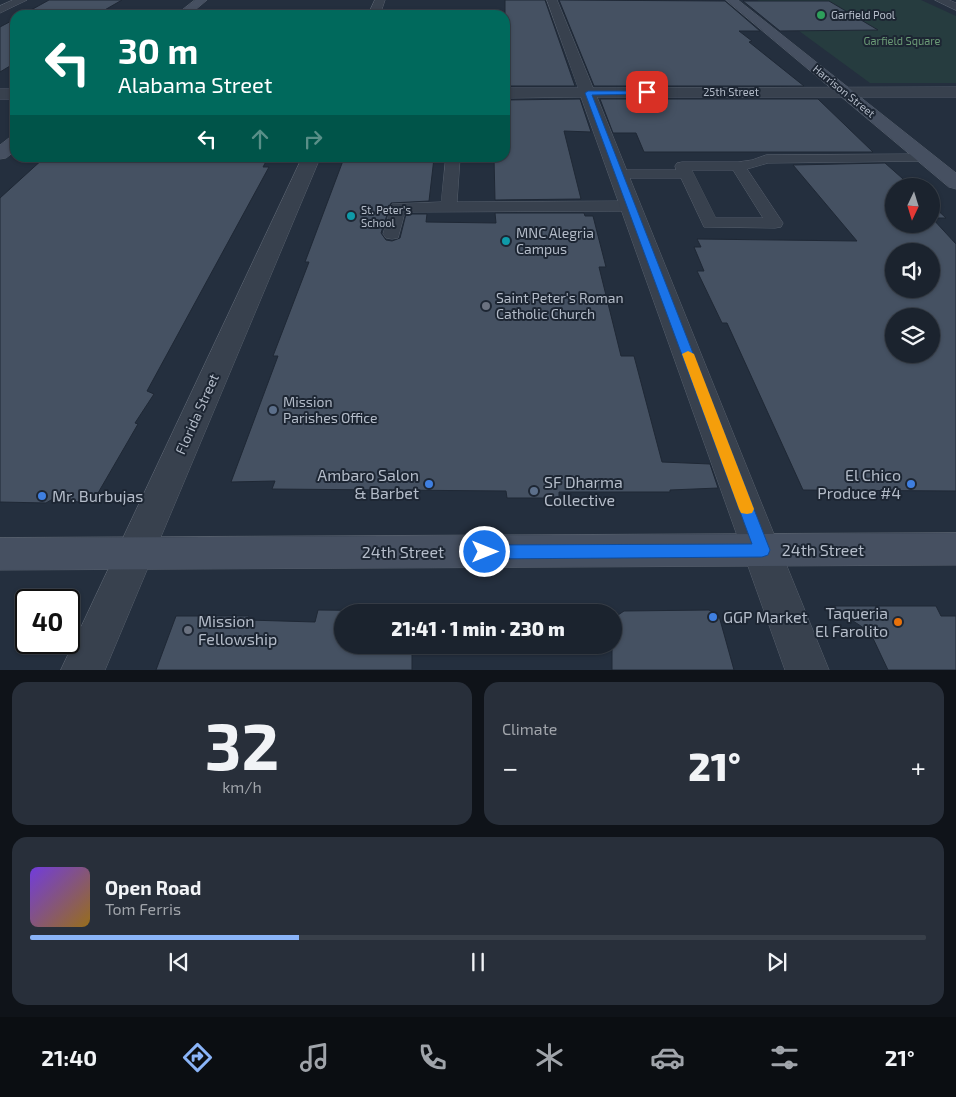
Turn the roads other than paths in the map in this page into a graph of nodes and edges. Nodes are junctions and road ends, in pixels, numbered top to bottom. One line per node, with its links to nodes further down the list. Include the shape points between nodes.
1 (22, 0): 7 (street)
2 (202, 0): 8 (street)
3 (552, 0): 12 (street)
4 (731, 0): 9 (street, Harrison Street)
5 (940, 0): 6 (street)
6 (956, 7)
7 (0, 10)
8 (189, 10)
9 (846, 92): 10 (street, 25th Street); 12 (street, 25th Street); 15 (street, Harrison Street)
10 (956, 92)
11 (510, 93): 12 (street, 25th Street)
12 (588, 93): 21 (street)
13 (10, 146): 14 (street)
14 (0, 154)
15 (926, 158): 18 (lane, via 766,159); 20 (street, Harrison Street)
16 (309, 162): 26 (street, Florida Street)
17 (453, 162): 22 (lane)
18 (738, 166): 19 (lane, via 682,166); 19 (lane, via 775,223 710,223)
19 (686, 174): 21 (lane)
20 (956, 183)
21 (625, 190): 22 (lane); 25 (street)
22 (449, 207): 23 (lane, via 398,207)
23 (392, 234)
24 (956, 549): 25 (street, 24th Street)
25 (762, 550): 26 (street, 24th Street); 29 (street)
26 (136, 553): 27 (street, 24th Street); 28 (street, Florida Street)
27 (0, 554)
28 (83, 670)
29 (807, 670)

